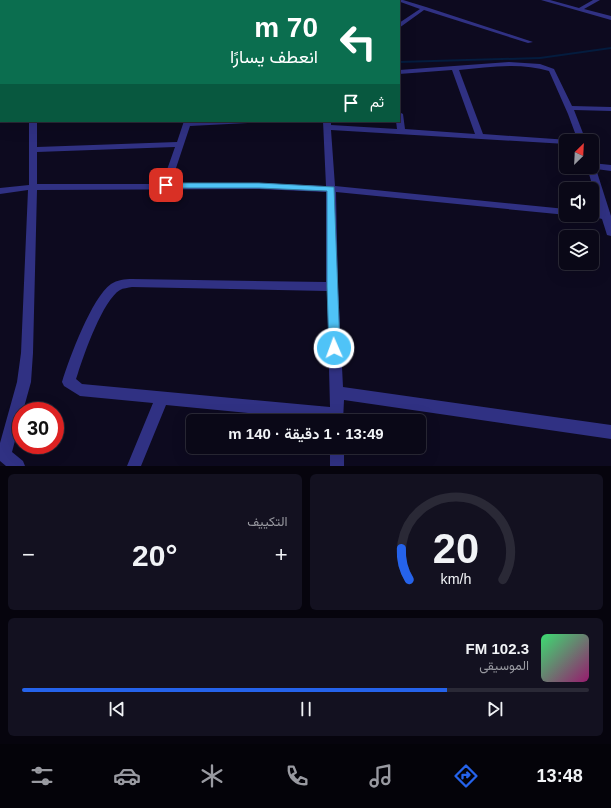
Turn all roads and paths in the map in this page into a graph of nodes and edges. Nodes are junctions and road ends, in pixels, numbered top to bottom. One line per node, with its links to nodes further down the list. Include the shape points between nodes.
1 (544, 0): 5 (street)
2 (597, 0): 5 (street)
3 (400, 1): 4 (street)
4 (424, 8): 7 (street); 8 (street)
5 (580, 10): 6 (street)
6 (611, 18)
7 (400, 25)
8 (530, 42)
9 (455, 68): 10 (street); 11 (street, via 509,64 540,66 552,70); 19 (street)
10 (400, 72)
11 (570, 108): 12 (street); 18 (street)
12 (611, 109)
13 (33, 122): 22 (street)
14 (187, 122): 21 (street)
15 (400, 122): 17 (street)
16 (328, 124): 17 (street); 28 (street)
17 (401, 132): 19 (street)
18 (579, 134)
19 (480, 137): 20 (street)
20 (559, 142)
21 (180, 144): 22 (street); 26 (street)
22 (34, 150): 27 (street)
23 (599, 167): 24 (street)
24 (611, 168)
25 (594, 174): 32 (street)
26 (166, 185): 27 (street); 28 (street)
27 (33, 187): 29 (street); 40 (street, via 25,374)
28 (331, 189): 30 (street); 34 (street)
29 (0, 191)
30 (559, 211)
31 (599, 215): 32 (street)
32 (605, 216): 33 (street)
33 (611, 232)
34 (332, 287): 35 (street); 36 (street, via 132,283 122,284 113,289 99,310 72,369 69,382 80,390)
35 (336, 393): 38 (street); 39 (street)
36 (162, 398): 37 (street); 43 (street)
37 (309, 414)
38 (336, 414)
39 (611, 432)
40 (2, 453): 42 (street)
41 (337, 454): 44 (street)
42 (18, 466)
43 (134, 466)
44 (337, 466)

